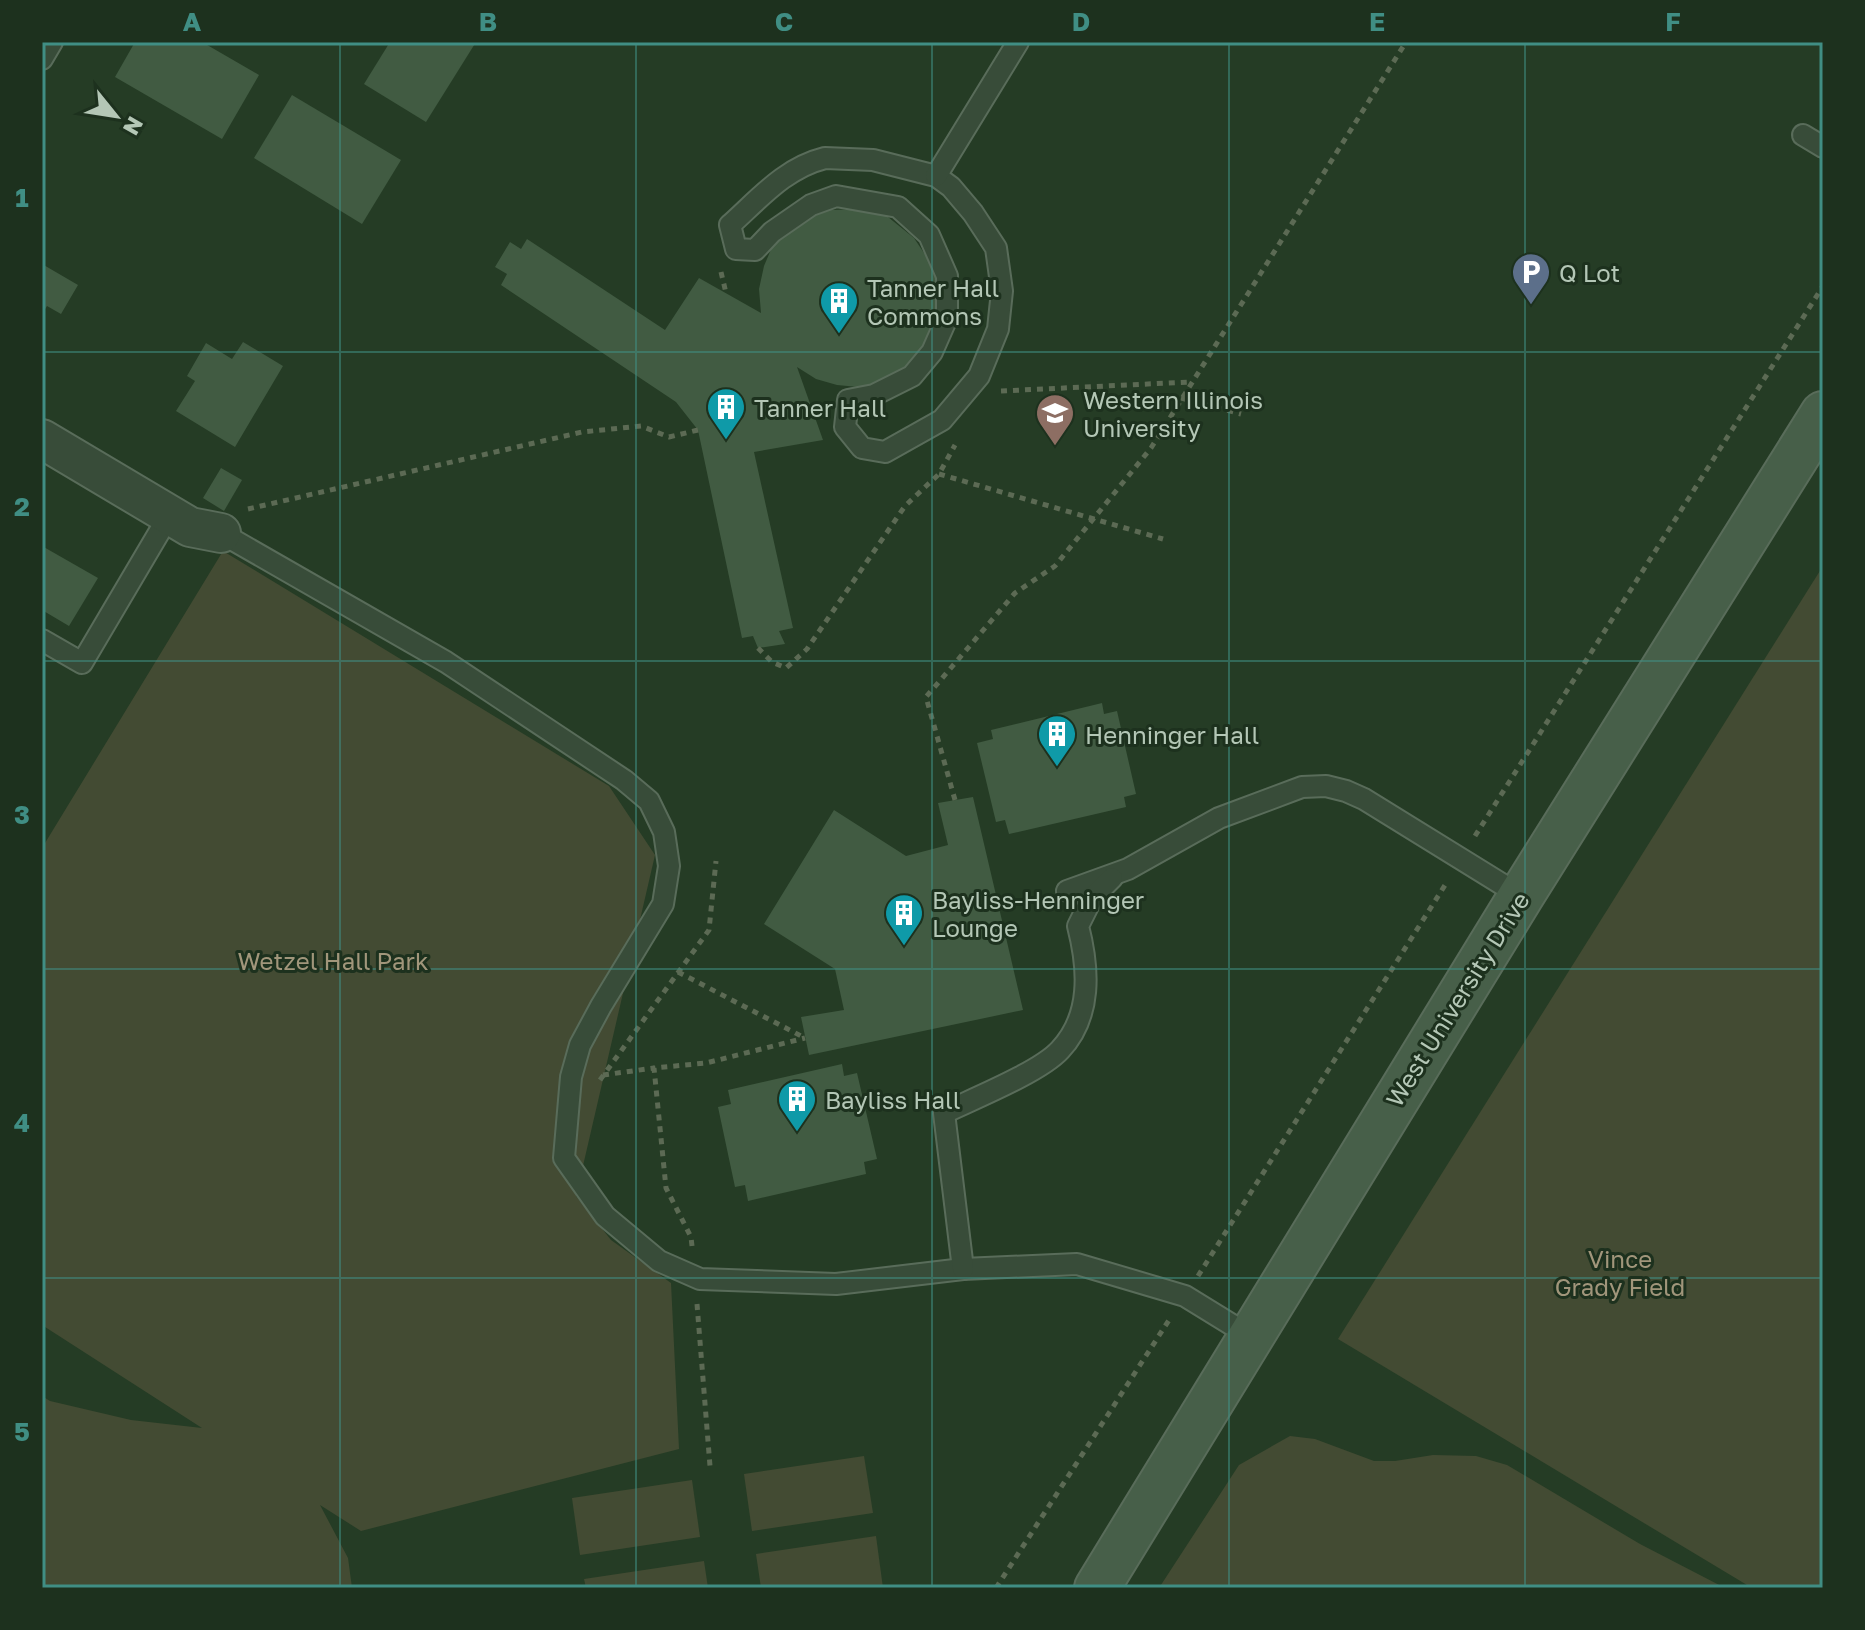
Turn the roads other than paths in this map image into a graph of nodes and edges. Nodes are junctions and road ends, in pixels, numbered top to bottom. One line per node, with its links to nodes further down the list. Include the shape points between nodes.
1 (52, 42): 3 (lane)
2 (1018, 42): 6 (lane)
3 (42, 59)
4 (1803, 135): 5 (lane)
5 (1823, 147)
6 (936, 176): 6 (lane, via 873,160 815,160 780,178 730,225 736,249 755,250 811,205 836,196 898,207 929,235 947,276 947,318 932,352 912,376 874,395 848,400 845,427 862,448 885,452 942,420 979,376 998,329 1002,291 996,248 973,213)
7 (1823, 414): 14 (street, West University Drive)
8 (42, 439): 9 (street)
9 (170, 514): 10 (street, via 190,527); 11 (lane, via 82,663)
10 (229, 522): 15 (lane, via 649,801 664,832 669,866 663,904 580,1045 566,1108 564,1158 605,1216 659,1261 695,1276 836,1284)
11 (42, 640)
12 (1119, 872): 13 (lane); 14 (lane, via 1219,818 1302,787 1326,786 1364,799); 15 (lane, via 1092,898 1078,926 1087,991 1080,1017 1061,1050 944,1113)
13 (1067, 891)
14 (1521, 896): 16 (street, West University Drive)
15 (963, 1269): 16 (lane, via 1077,1264 1185,1296)
16 (1250, 1336): 17 (street, West University Drive)
17 (1097, 1588)

